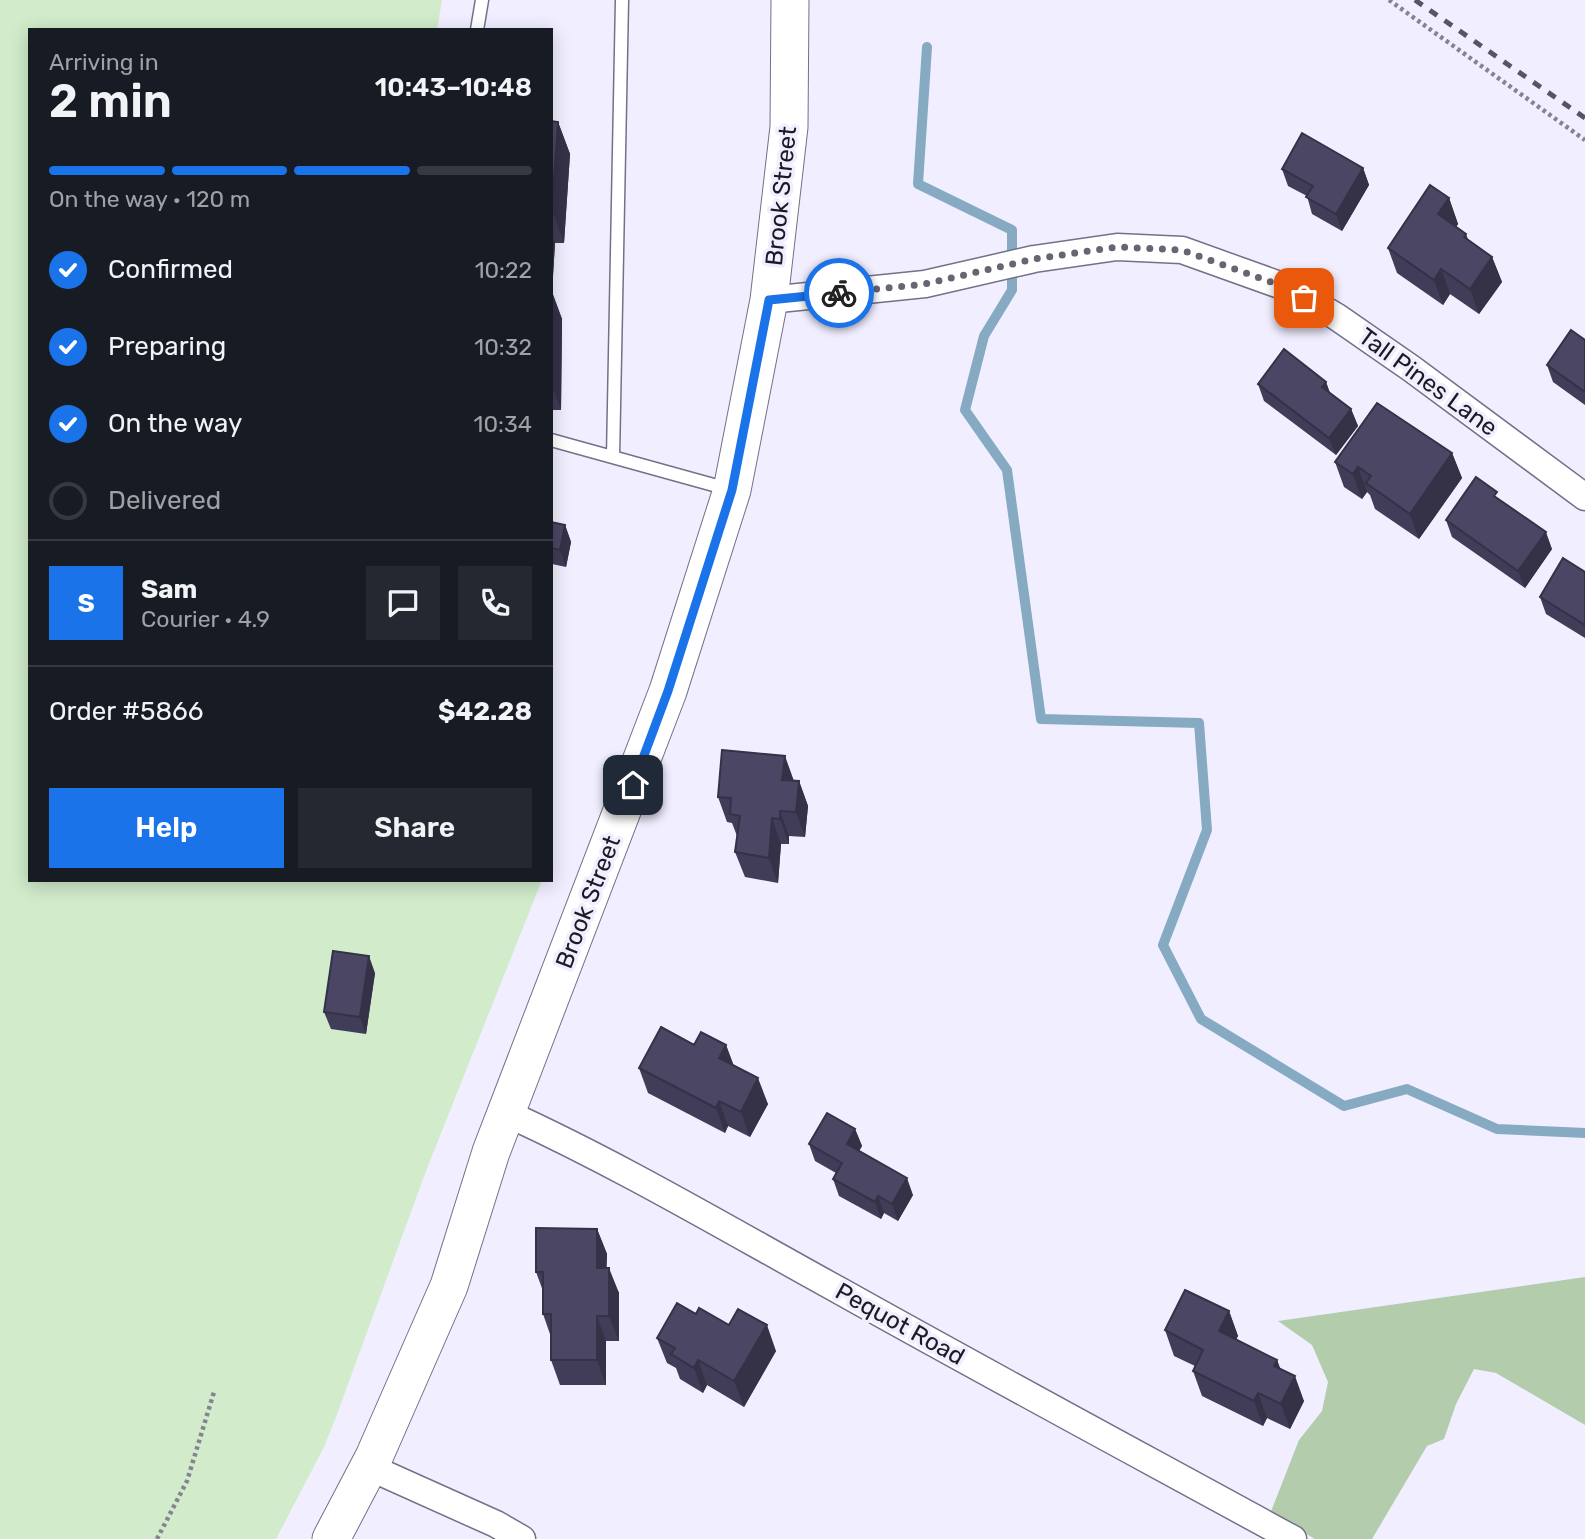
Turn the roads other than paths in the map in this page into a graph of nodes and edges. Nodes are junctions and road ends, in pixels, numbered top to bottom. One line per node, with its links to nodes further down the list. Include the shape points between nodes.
1 (482, 0): 4 (lane)
2 (622, 0): 7 (lane)
3 (790, 0): 5 (main road, Brook Street, via 789,127)
4 (477, 28)
5 (769, 300): 8 (main road, Brook Street); 9 (street, Tall Pines Lane, via 925,284 1034,259 1117,247 1182,250 1288,288 1337,317)
6 (553, 441): 7 (lane)
7 (613, 457): 8 (lane)
8 (732, 490): 10 (main road, Brook Street, via 668,691)
9 (1585, 497)
10 (506, 1113): 11 (main road, Brook Street, via 449,1286); 14 (street, Pequot Road, via 703,1213)
11 (372, 1462): 12 (main road, Brook Street); 13 (street)
12 (331, 1539)
13 (522, 1539)
14 (1293, 1539)

